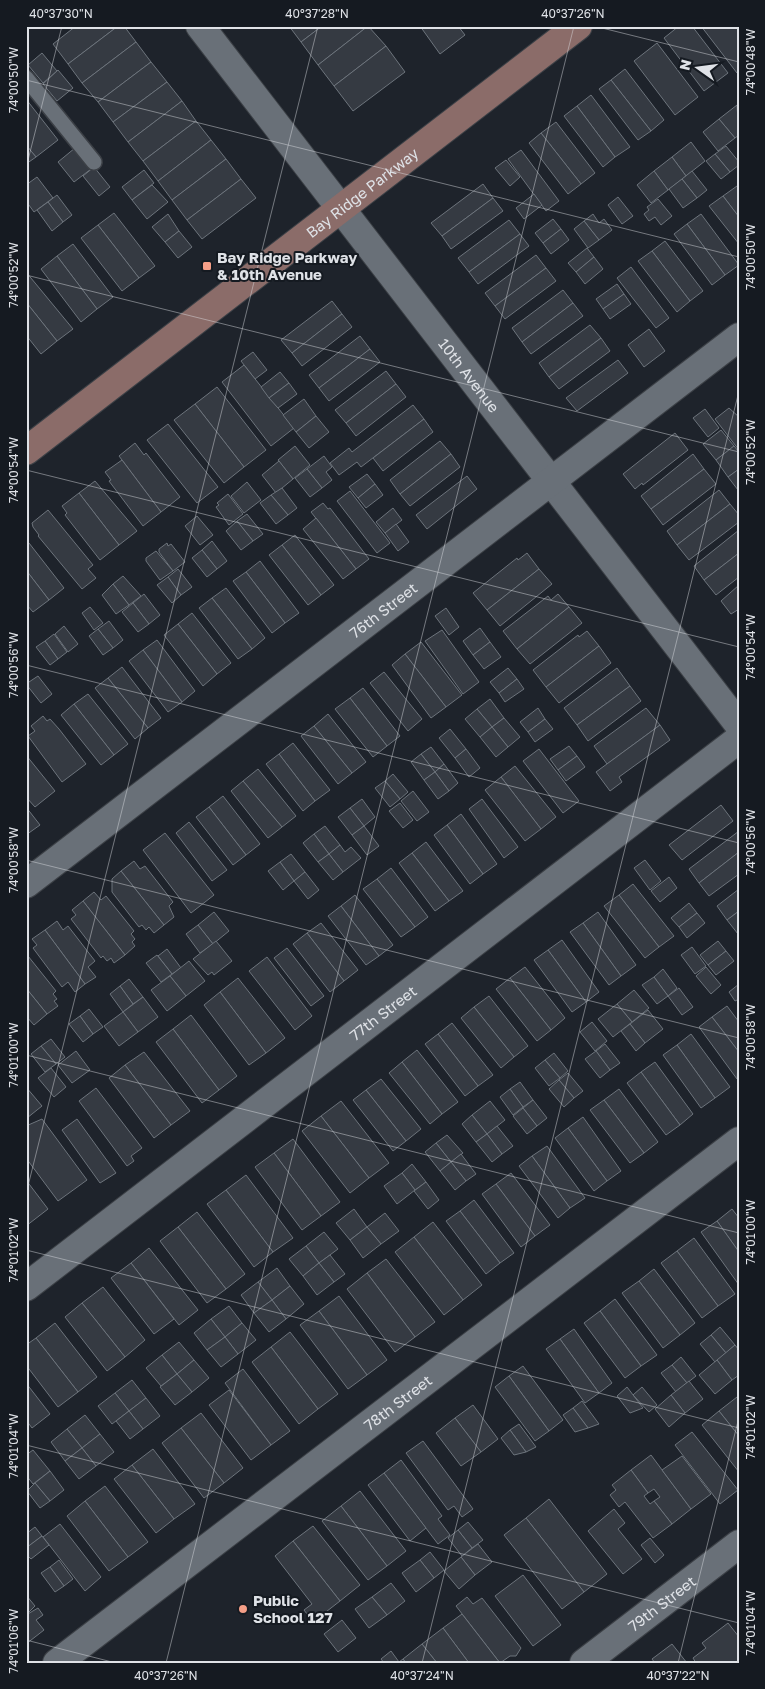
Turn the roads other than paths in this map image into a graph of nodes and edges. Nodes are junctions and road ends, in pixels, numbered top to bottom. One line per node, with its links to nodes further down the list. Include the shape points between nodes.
1 (200, 26): 5 (street, 10th Avenue)
2 (578, 26): 5 (main road, Bay Ridge Parkway)
3 (26, 78): 4 (lane)
4 (94, 162)
5 (341, 209): 7 (main road, Bay Ridge Parkway); 8 (street, 10th Avenue)
6 (739, 337): 8 (street, 76th Street)
7 (26, 451)
8 (551, 482): 9 (street, 10th Avenue); 11 (street, 76th Street)
9 (739, 726)
10 (739, 739): 13 (street, 77th Street)
11 (26, 884)
12 (739, 1141): 15 (street, 78th Street)
13 (26, 1287)
14 (739, 1544): 16 (street, 79th Street)
15 (57, 1663)
16 (584, 1663)

